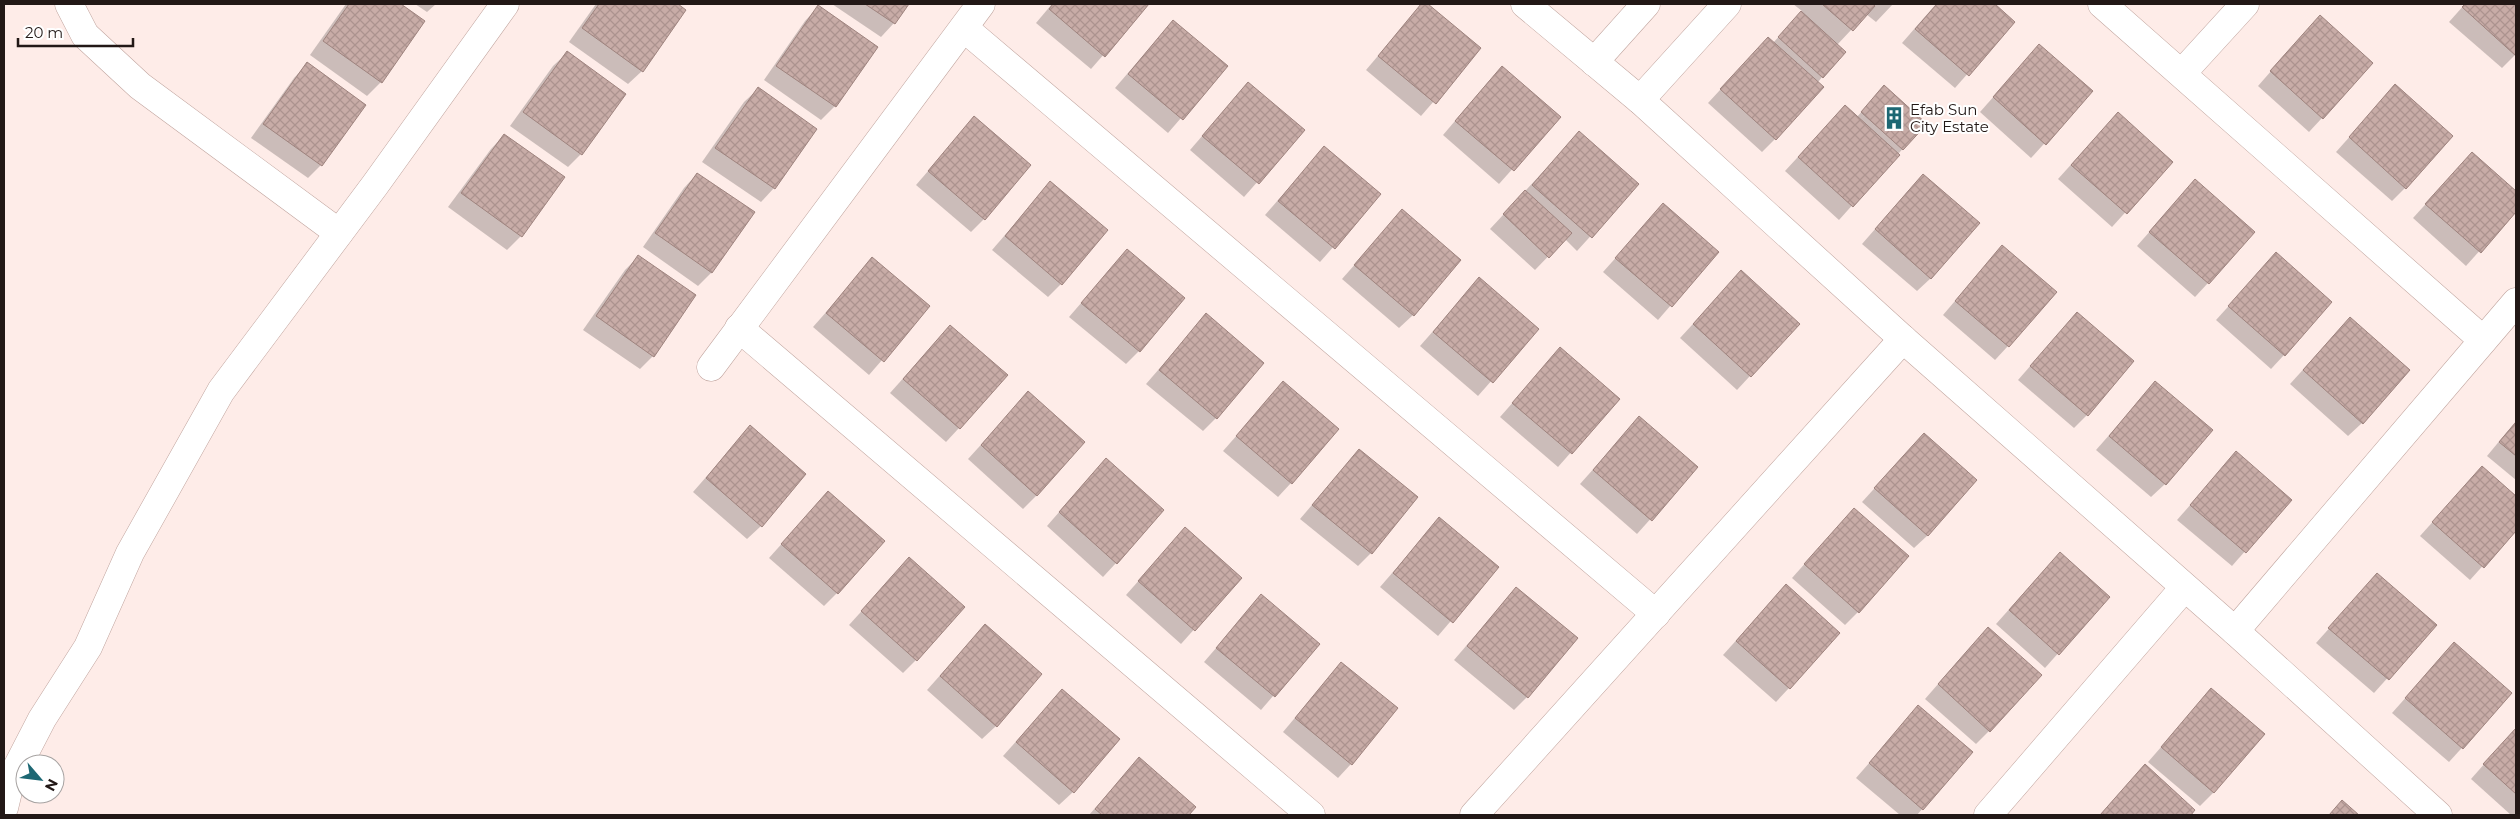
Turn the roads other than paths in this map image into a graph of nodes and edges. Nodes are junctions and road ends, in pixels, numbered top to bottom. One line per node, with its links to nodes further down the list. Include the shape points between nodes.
1 (69, 4): 13 (street, via 85,35 140,86)
2 (505, 4): 13 (street)
3 (981, 4): 9 (street)
4 (1525, 4): 10 (street)
5 (1646, 4): 10 (street)
6 (1727, 4): 12 (street)
7 (2102, 4): 11 (street)
8 (2245, 4): 11 (street)
9 (964, 28): 15 (street); 20 (street)
10 (1594, 62): 12 (street)
11 (2182, 73): 17 (street)
12 (1640, 100): 16 (street)
13 (339, 233): 22 (street, via 221,390 130,553 88,647 42,719 11,779)
14 (2516, 302): 17 (street)
15 (739, 328): 18 (street); 23 (street)
16 (1903, 339): 19 (street); 20 (street)
17 (2483, 340): 21 (street)
18 (711, 367)
19 (2184, 588): 21 (street); 25 (street)
20 (1656, 614): 24 (street)
21 (2235, 631): 26 (street)
22 (4, 808)
23 (1311, 815)
24 (1474, 815)
25 (1988, 815)
26 (2438, 815)

